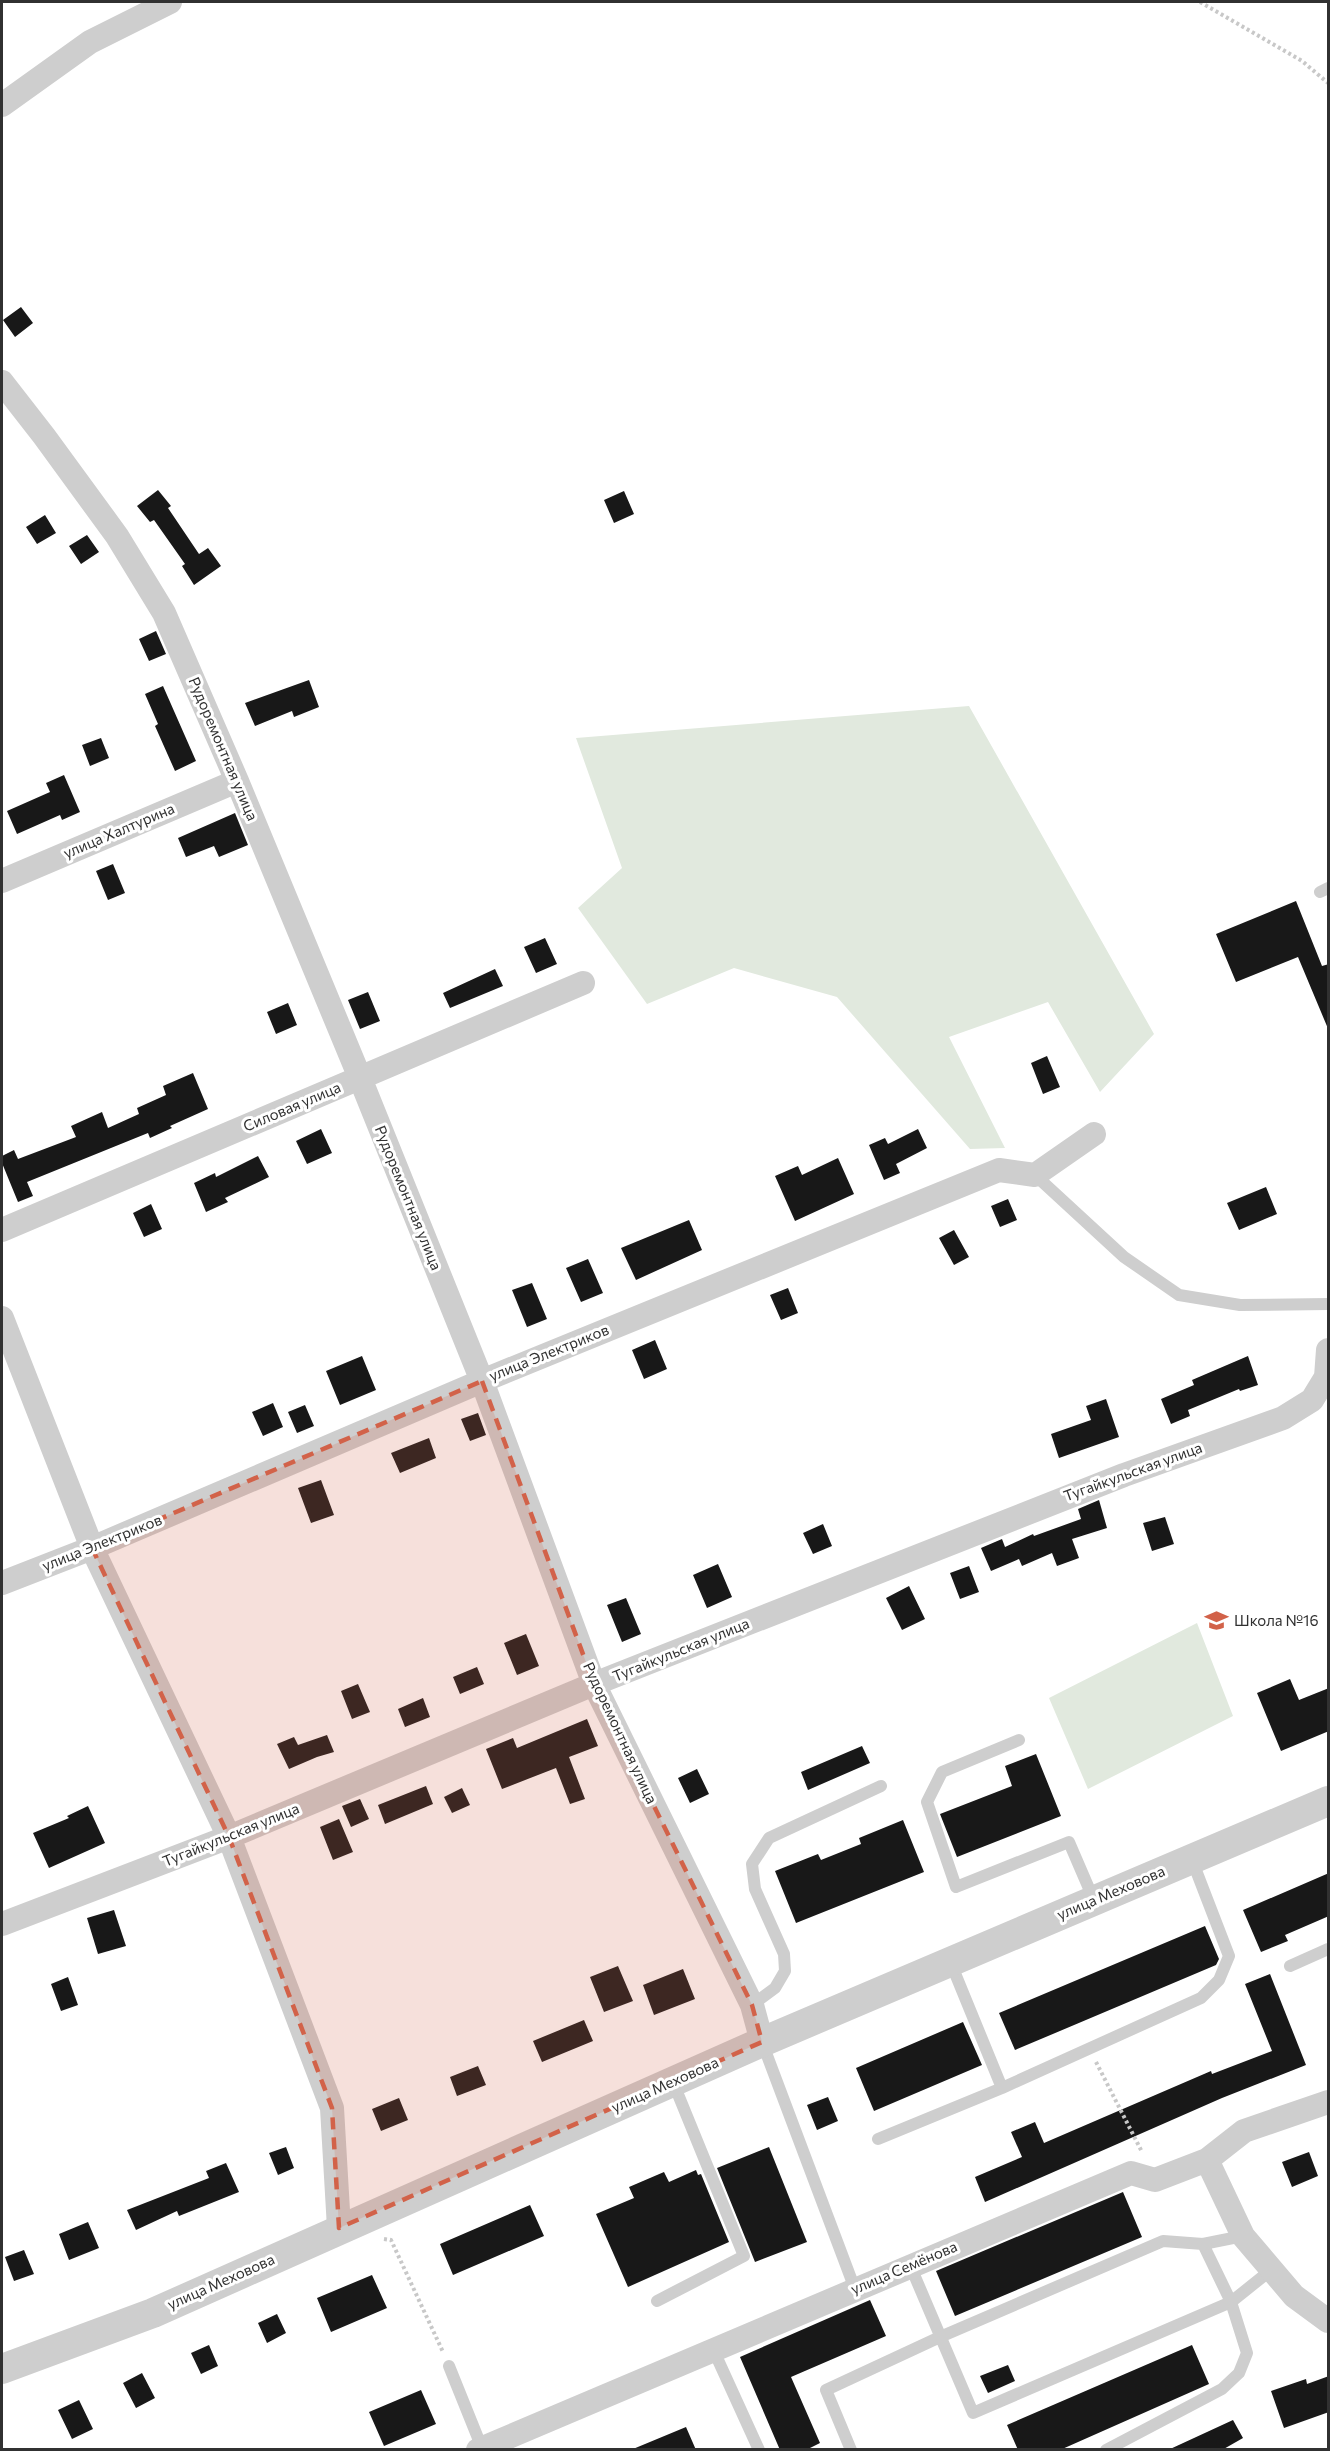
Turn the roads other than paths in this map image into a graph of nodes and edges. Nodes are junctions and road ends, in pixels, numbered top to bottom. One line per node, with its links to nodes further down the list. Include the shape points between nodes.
1 (170, 2): 2 (street, via 90,42)
2 (2, 105)
3 (2, 382): 4 (street, Рудоремонтная улица, via 117,536 164,613)
4 (237, 781): 5 (street, улица Халтурина); 7 (street, Рудоремонтная улица)
5 (2, 881)
6 (582, 983): 7 (street, Силовая улица)
7 (360, 1078): 10 (street, Силовая улица); 14 (street, Рудоремонтная улица)
8 (1094, 1134): 9 (street)
9 (1035, 1175): 11 (lane, via 1124,1257 1179,1294 1240,1305); 14 (street, улица Электриков, via 999,1170)
10 (2, 1230)
11 (1329, 1304)
12 (2, 1318): 15 (street)
13 (1329, 1350): 17 (street, Тугайкульская улица, via 1326,1377 1312,1400 1283,1418 1124,1474)
14 (482, 1381): 15 (street, улица Электриков); 17 (street, Рудоремонтная улица)
15 (93, 1548): 16 (street, улица Электриков); 21 (street)
16 (2, 1583)
17 (594, 1684): 21 (street, Тугайкульская улица); 28 (street, Рудоремонтная улица)
18 (1020, 1740): 23 (lane, via 942,1772 927,1802 956,1887 1069,1842)
19 (881, 1786): 28 (lane, via 769,1838 752,1864 755,1889 784,1954 785,1971 775,1988)
20 (1329, 1801): 22 (street, улица Меховова)
21 (228, 1837): 24 (street, Тугайкульская улица); 35 (street, via 332,2108)
22 (1191, 1859): 23 (street, улица Меховова); 31 (lane, via 1229,1956 1219,1980 1201,1998)
23 (1094, 1901): 26 (street, улица Меховова)
24 (2, 1924)
25 (1329, 1949): 27 (lane)
26 (950, 1961): 29 (street, улица Меховова); 31 (lane)
27 (1290, 1966)
28 (752, 2005): 29 (street, Рудоремонтная улица)
29 (762, 2042): 30 (street, улица Меховова); 40 (lane)
30 (673, 2082): 35 (street, улица Меховова); 41 (lane, via 744,2256)
31 (1002, 2088): 33 (lane)
32 (1329, 2102): 34 (street, via 1244,2131)
33 (878, 2139)
34 (1207, 2160): 36 (street); 38 (street, улица Семёнова, via 1155,2180 1131,2173)
35 (339, 2229): 47 (street, улица Меховова, via 153,2313)
36 (1243, 2236): 37 (lane); 39 (street)
37 (1203, 2244): 42 (lane); 44 (lane, via 1163,2241)
38 (910, 2265): 40 (street, улица Семёнова); 44 (lane)
39 (1271, 2270): 42 (lane); 43 (street, via 1294,2296)
40 (855, 2289): 45 (street, улица Семёнова)
41 (657, 2301)
42 (1231, 2302): 44 (lane, via 974,2413); 51 (lane, via 1247,2353 1239,2373 1222,2389)
43 (1329, 2321)
44 (940, 2337): 50 (lane, via 826,2390)
45 (713, 2349): 48 (street, улица Семёнова); 49 (lane)
46 (449, 2366): 48 (lane)
47 (2, 2369)
48 (480, 2449)
49 (759, 2450)
50 (851, 2450)
51 (1107, 2450)

